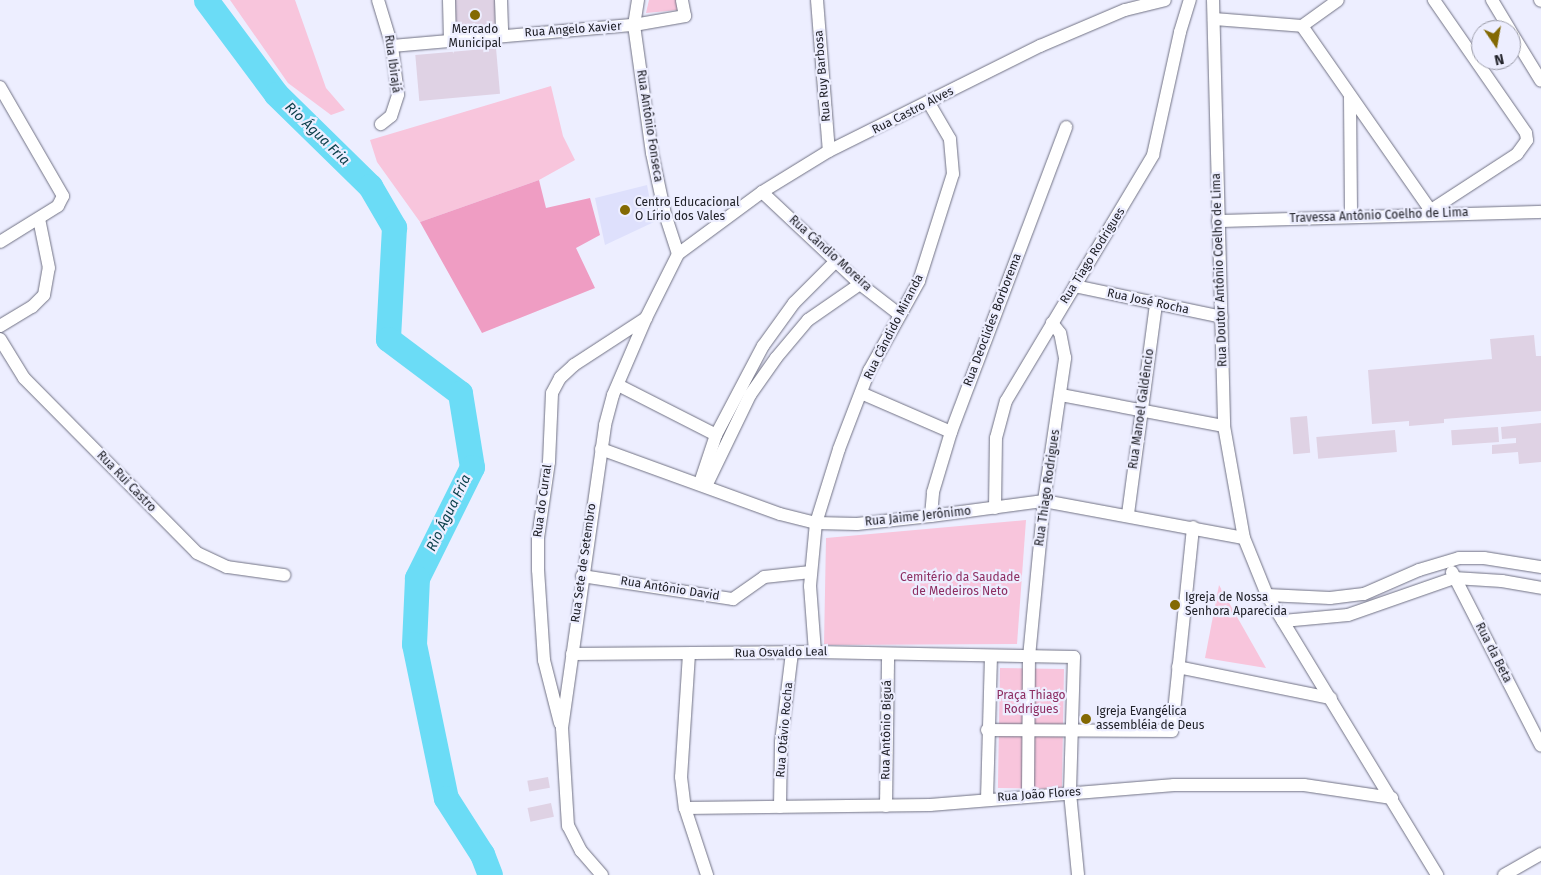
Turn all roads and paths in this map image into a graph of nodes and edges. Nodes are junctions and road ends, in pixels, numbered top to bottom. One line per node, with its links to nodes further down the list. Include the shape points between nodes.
1 (378, 0): 19 (street, Rua Ibirajá)
2 (449, 0): 18 (street)
3 (502, 0): 17 (street)
4 (638, 0): 15 (street, Rua Antônio Fonseca)
5 (682, 0): 15 (street, Rua Angelo Xavier, via 684,16)
6 (817, 0): 27 (street, Rua Ruy Barbosa)
7 (1165, 0): 24 (street, Rua Castro Alves, via 1091,23)
8 (1190, 0): 38 (street, Rua Tiago Rodrigues, via 1153,155)
9 (1213, 0): 13 (street, Rua Doutor Antônio Coelho de Lima)
10 (1338, 0): 16 (street)
11 (1434, 0): 29 (street, via 1527,137 1525,146 1517,154)
12 (1492, 0): 14 (street)
13 (1214, 19): 16 (street); 33 (street, Rua Doutor Antônio Coelho de Lima)
14 (1504, 20)
15 (634, 25): 17 (street, Rua Angelo Xavier); 35 (street, Rua Antônio Fonseca, via 652,153 664,214)
16 (1302, 26): 23 (street)
17 (502, 36): 18 (street, Rua Angelo Xavier)
18 (450, 40): 19 (street, Rua Angelo Xavier)
19 (392, 46): 25 (street, Rua Ibirajá, via 397,100 391,116)
20 (1521, 48): 21 (street)
21 (1541, 82)
22 (0, 87): 32 (street, via 62,190 62,201)
23 (1350, 97): 29 (street); 31 (street)
24 (929, 103): 27 (street, Rua Castro Alves); 40 (street, Rua Cândido Miranda, via 950,139 953,174 919,281)
25 (381, 124)
26 (1066, 127): 51 (street, Rua Deoclides Borborema)
27 (829, 151): 28 (street, Rua Castro Alves)
28 (762, 192): 35 (street, Rua Castro Alves); 36 (street, Rua Cândio Moreira)
29 (1428, 212): 30 (street, Travessa Antônio Coelho de Lima); 31 (street, Travessa Antônio Coelho de Lima)
30 (1541, 212)
31 (1351, 217): 33 (street, Travessa Antônio Coelho de Lima)
32 (39, 219): 34 (street); 44 (street, via 48,268 44,295 32,307)
33 (1218, 221): 42 (street, Rua Doutor Antônio Coelho de Lima)
34 (0, 242)
35 (678, 254): 41 (street, Rua Sete de Setembro)
36 (836, 261): 37 (street, Rua Cândio Moreira); 52 (street, via 777,325 740,386)
37 (860, 284): 40 (street, Rua Cândio Moreira); 54 (street, via 808,320 776,358 746,402)
38 (1075, 286): 39 (street, Rua José Rocha); 43 (street, Rua Tiago Rodrigues)
39 (1156, 304): 42 (street, Rua José Rocha); 49 (street, Rua Manoel Galdêncio)
40 (899, 314): 47 (street, Rua Cândido Miranda)
41 (646, 318): 46 (street, Rua Sete de Setembro); 80 (street, Rua do Curral, via 574,365 560,378 552,393 549,462 538,538 538,570 544,660)
42 (1222, 318): 50 (street, Rua Doutor Antônio Coelho de Lima)
43 (1052, 323): 48 (street, Rua Thiago Rodrigues, via 1064,346); 56 (street, Rua Tiago Rodrigues, via 1002,410 996,438)
44 (0, 326)
45 (0, 339): 65 (street, Rua Rui Castro, via 24,378 197,553 227,567)
46 (618, 384): 52 (street); 53 (street, Rua Sete de Setembro)
47 (861, 392): 51 (street); 59 (street, Rua Cândido Miranda)
48 (1061, 395): 49 (street); 55 (street, Rua Thiago Rodrigues)
49 (1142, 408): 50 (street); 57 (street, Rua Manoel Galdêncio)
50 (1224, 426): 61 (street, Rua Doutor Antônio Coelho de Lima)
51 (952, 432): 58 (street, Rua Deoclides Borborema, via 933,492)
52 (716, 435): 54 (street)
53 (601, 449): 54 (street, Rua Jaime Jerônimo); 66 (street, Rua Sete de Setembro)
54 (703, 485): 59 (street, Rua Jaime Jerônimo, via 780,514)
55 (1044, 501): 56 (street, Rua Jaime Jerônimo); 57 (street, Rua Jaime Jerônimo); 77 (street, Rua Thiago Rodrigues)
56 (995, 508): 58 (street, Rua Jaime Jerônimo)
57 (1128, 514): 60 (street, Rua Jaime Jerônimo)
58 (931, 516): 59 (street, Rua Jaime Jerônimo, via 857,524)
59 (816, 523): 64 (street, Rua Cândido Miranda)
60 (1193, 527): 61 (street, Rua Jaime Jerônimo); 78 (street)
61 (1244, 538): 69 (street, Rua Doutor Antônio Coelho de Lima)
62 (1448, 560): 63 (street, via 1471,557); 67 (street, Rua da Beta); 69 (street, via 1364,594 1330,598)
63 (1541, 567)
64 (811, 572): 66 (street, Rua Antônio David, via 764,577 733,599); 71 (street, Rua Cândido Miranda)
65 (284, 575)
66 (582, 576): 72 (street, Rua Sete de Setembro)
67 (1454, 578): 68 (street, via 1502,581); 70 (street, via 1348,615); 84 (street, Rua da Beta)
68 (1541, 588)
69 (1267, 595): 70 (street, Rua Doutor Antônio Coelho de Lima)
70 (1283, 621): 79 (street, Rua Doutor Antônio Coelho de Lima)
71 (815, 652): 74 (street, Rua Osvaldo Leal); 75 (street, Rua Osvaldo Leal)
72 (572, 654): 73 (street, Rua Osvaldo Leal); 80 (street, Rua Sete de Setembro)
73 (689, 654): 74 (street, Rua Osvaldo Leal); 91 (street, via 681,757)
74 (792, 654): 90 (street, Rua Otávio Rocha, via 781,742)
75 (888, 654): 76 (street, Rua Osvaldo Leal); 89 (street, Rua Antônio Biguá)
76 (991, 656): 77 (street); 81 (street)
77 (1029, 657): 82 (street); 83 (street, via 1074,657)
78 (1178, 667): 79 (street); 83 (street, via 1172,731)
79 (1331, 698): 87 (street)
80 (562, 728): 93 (street, Rua Sete de Setembro, via 568,826 581,851)
81 (987, 730): 82 (street); 88 (street)
82 (1028, 730): 83 (street); 86 (street)
83 (1073, 730): 85 (street)
84 (1541, 746)
85 (1070, 793): 86 (street, Rua João Flores); 87 (street, Rua João Flores, via 1174,785 1276,784 1343,789); 95 (street)
86 (1028, 795): 88 (street, Rua João Flores)
87 (1392, 798): 96 (street)
88 (987, 799): 89 (street, Rua João Flores)
89 (886, 806): 90 (street, Rua João Flores)
90 (780, 807): 91 (street, Rua João Flores)
91 (686, 808): 94 (street)
92 (1541, 854): 97 (street)
93 (602, 875)
94 (707, 875)
95 (1078, 875)
96 (1437, 875)
97 (1504, 875)

